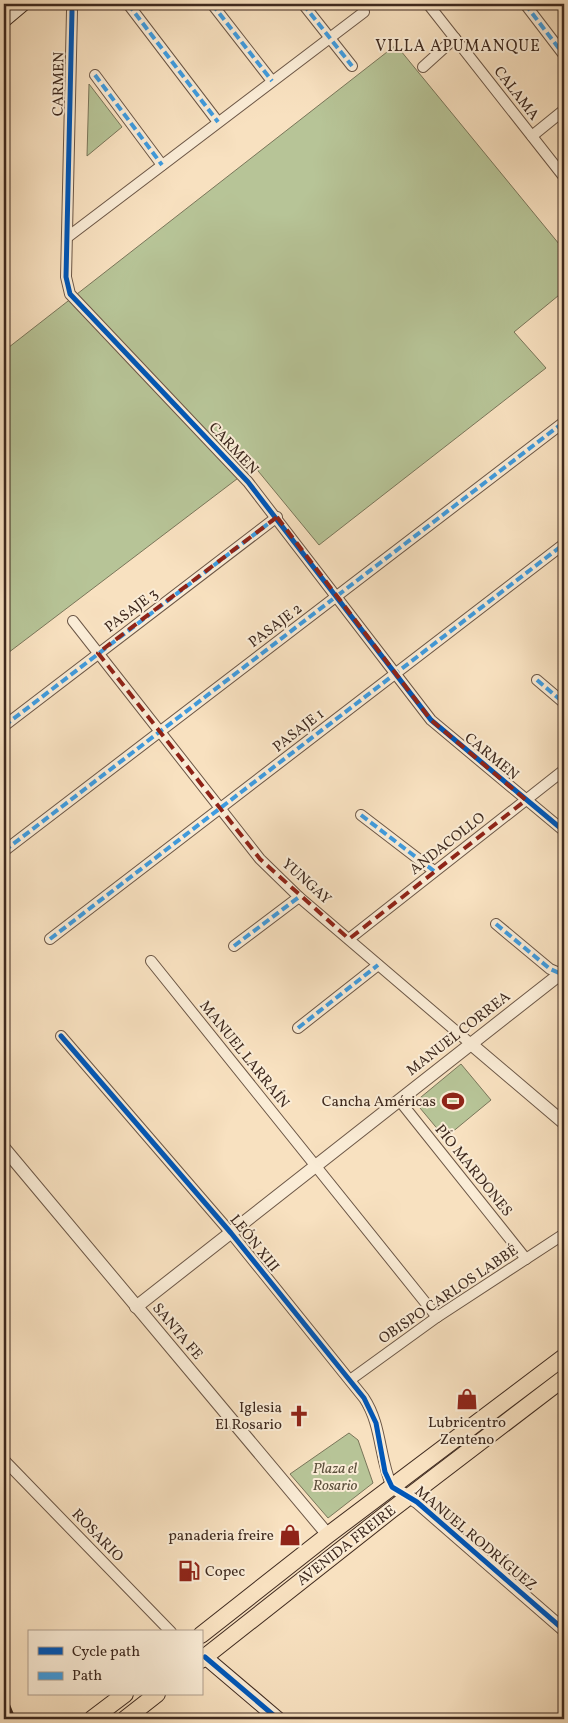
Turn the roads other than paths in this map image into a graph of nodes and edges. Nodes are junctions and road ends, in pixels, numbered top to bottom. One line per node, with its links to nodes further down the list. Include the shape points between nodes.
1 (23, 4): 9 (main road)
2 (128, 4): 18 (street)
3 (212, 4): 16 (street)
4 (303, 4): 10 (street)
5 (428, 4): 11 (street, CALAMA)
6 (525, 4): 12 (street)
7 (72, 11): 22 (street, CARMEN)
8 (364, 12): 10 (street)
9 (4, 20)
10 (330, 38): 13 (street); 16 (street)
11 (455, 38): 14 (street); 19 (street, CALAMA)
12 (564, 55)
13 (352, 66)
14 (423, 67)
15 (95, 75): 20 (street)
16 (272, 81): 18 (street)
17 (564, 110): 19 (street)
18 (218, 122): 20 (street)
19 (532, 136): 21 (street, CALAMA)
20 (162, 165): 22 (street)
21 (564, 177)
22 (69, 236): 24 (street, CARMEN, via 66,277 70,294 232,465)
23 (564, 422): 26 (street, PASAJE 2)
24 (277, 518): 26 (street, CARMEN); 28 (street, PASAJE 3)
25 (564, 544): 29 (street, PASAJE 1)
26 (336, 596): 29 (street, CARMEN); 33 (street, PASAJE 2)
27 (73, 621): 28 (street, YUNGAY)
28 (98, 653): 32 (street, PASAJE 3); 33 (street, YUNGAY)
29 (394, 674): 35 (street, CARMEN, via 431,720); 36 (street, PASAJE 1)
30 (537, 680): 31 (street)
31 (564, 703)
32 (4, 726)
33 (159, 732): 36 (street, YUNGAY); 39 (street, PASAJE 2)
34 (564, 770): 35 (street, ANDACOLLO)
35 (526, 800): 38 (street, CARMEN); 40 (street, ANDACOLLO)
36 (220, 809): 41 (street, YUNGAY, via 260,859); 43 (street, PASAJE 1)
37 (361, 815): 40 (street)
38 (564, 831)
39 (4, 851)
40 (434, 871): 44 (street, ANDACOLLO)
41 (299, 897): 44 (street, YUNGAY); 45 (street)
42 (496, 924): 48 (street, via 550,969)
43 (50, 939)
44 (349, 939): 47 (street, YUNGAY)
45 (234, 946)
46 (151, 961): 55 (street, MANUEL LARRAÍN)
47 (378, 965): 49 (street); 51 (street, YUNGAY)
48 (563, 973): 51 (street, MANUEL CORREA)
49 (298, 1028)
50 (61, 1036): 56 (street, LEÓN XIII)
51 (471, 1044): 52 (street, MANUEL CORREA); 53 (street, YUNGAY)
52 (399, 1100): 55 (street, MANUEL CORREA); 58 (street, PÍO MARDONES)
53 (564, 1123)
54 (4, 1148): 59 (street, SANTA FE)
55 (316, 1166): 56 (street, MANUEL CORREA); 60 (street, MANUEL LARRAÍN)
56 (231, 1232): 59 (street, MANUEL CORREA); 63 (street, LEÓN XIII)
57 (564, 1234): 58 (street, OBISPO CARLOS LABBÉ)
58 (526, 1259): 60 (street, OBISPO CARLOS LABBÉ)
59 (136, 1307): 67 (street, SANTA FE)
60 (437, 1317): 63 (street, OBISPO CARLOS LABBÉ)
61 (564, 1356): 65 (main road, AVENIDA FREIRE)
62 (563, 1379): 66 (main road, AVENIDA FREIRE)
63 (350, 1380): 65 (street, LEÓN XIII, via 374,1414 385,1472)
64 (4, 1460): 69 (street, ROSARIO)
65 (392, 1487): 66 (street, MANUEL RODRÍGUEZ); 67 (main road, AVENIDA FREIRE)
66 (409, 1496): 68 (main road, AVENIDA FREIRE); 71 (street, MANUEL RODRÍGUEZ)
67 (328, 1535): 68 (main road); 70 (main road, AVENIDA FREIRE)
68 (320, 1565): 72 (main road, AVENIDA FREIRE)
69 (168, 1630)
70 (207, 1630): 72 (main road)
71 (564, 1630)
72 (203, 1658): 77 (main road)
73 (121, 1696): 75 (main road)
74 (154, 1696): 76 (main road)
75 (92, 1719)
76 (125, 1719)
77 (278, 1719)

